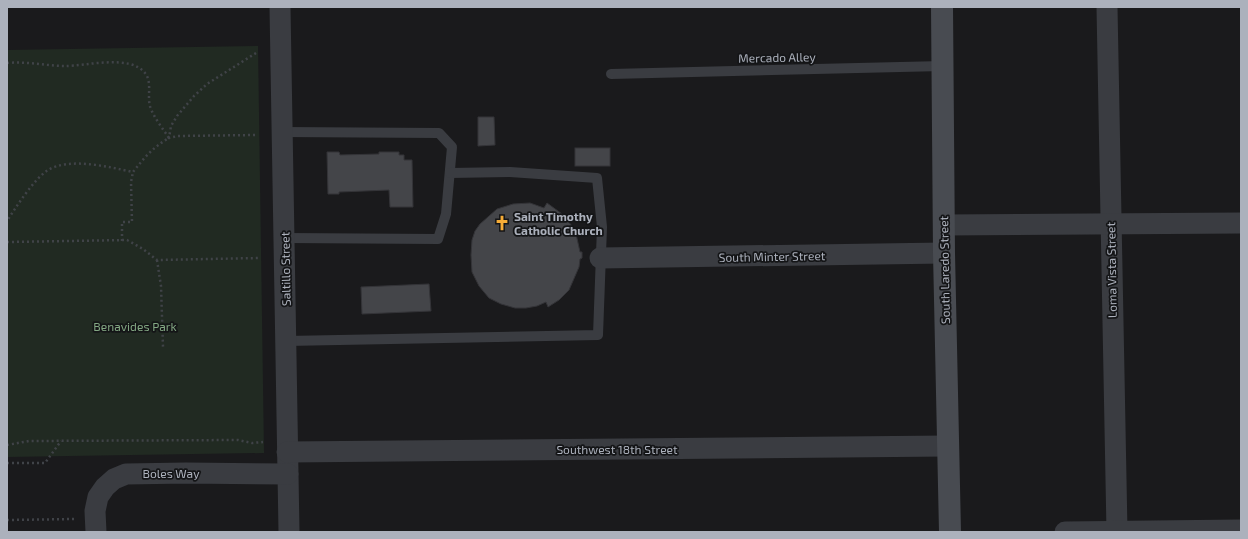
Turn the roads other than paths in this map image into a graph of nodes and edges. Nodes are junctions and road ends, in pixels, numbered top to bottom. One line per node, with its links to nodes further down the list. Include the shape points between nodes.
1 (280, 7): 6 (street, Saltillo Street)
2 (942, 7): 4 (street, South Laredo Street)
3 (1107, 7): 10 (street, Loma Vista Street)
4 (943, 66): 5 (lane, Mercado Alley); 9 (street, South Laredo Street)
5 (611, 74)
6 (282, 132): 7 (lane, via 439,133 452,147); 11 (street, Saltillo Street)
7 (450, 173): 11 (lane, via 446,214 438,239); 13 (lane, via 510,172 597,178 602,227)
8 (1241, 224): 10 (street)
9 (944, 225): 10 (street); 12 (street, South Laredo Street)
10 (1110, 225): 23 (street, Loma Vista Street)
11 (285, 238): 14 (street, Saltillo Street)
12 (944, 253): 13 (street, South Minter Street); 15 (street, South Laredo Street)
13 (600, 258): 14 (lane, via 598,335)
14 (286, 341): 16 (street, Saltillo Street)
15 (947, 446): 16 (street, Southwest 18th Street); 21 (street, South Laredo Street)
16 (287, 452): 17 (street, Saltillo Street)
17 (288, 474): 19 (street, Boles Way, via 126,474 114,479 98,497 95,511); 20 (street, Saltillo Street)
18 (1241, 530): 23 (street)
19 (96, 532)
20 (289, 532)
21 (950, 532)
22 (1065, 532): 23 (street)
23 (1117, 532)

